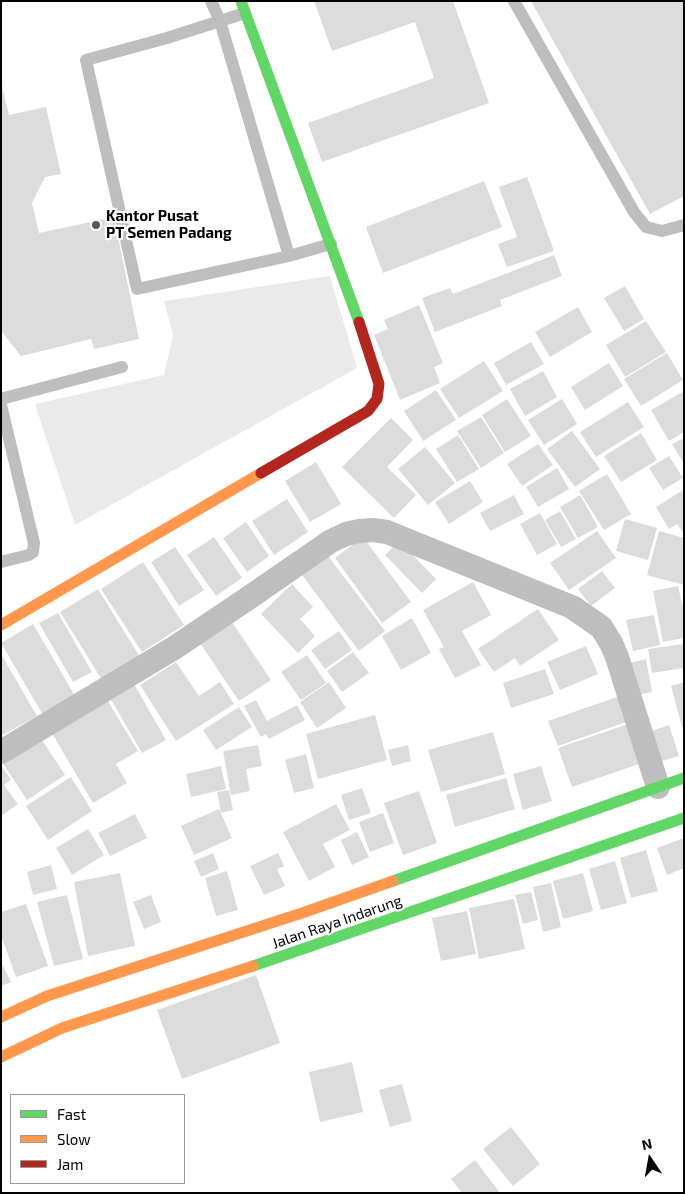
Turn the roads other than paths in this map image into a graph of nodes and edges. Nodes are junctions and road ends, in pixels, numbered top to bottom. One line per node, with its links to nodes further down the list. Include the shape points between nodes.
1 (211, 1): 4 (lane)
2 (514, 1): 5 (lane, via 646,227 662,231)
3 (243, 7): 4 (lane); 6 (main road)
4 (220, 22): 7 (lane); 7 (lane, via 86,60 138,289)
5 (684, 225)
6 (331, 244): 7 (lane); 12 (main road, via 379,384 376,403 368,411)
7 (289, 256)
8 (122, 367): 9 (lane)
9 (1, 399)
10 (1, 405): 11 (lane, via 34,543 33,552 29,555)
11 (1, 562)
12 (1, 625)
13 (1, 752): 15 (street, via 174,648 330,541 346,534 373,530 386,532 572,607 601,627 617,657)
14 (684, 778): 15 (main road, Jalan Raya Indarung)
15 (658, 787): 17 (main road, Jalan Raya Indarung, via 306,916 47,996)
16 (684, 818): 18 (main road, Jalan Raya Indarung, via 62,1028)
17 (1, 1017)
18 (1, 1056)

